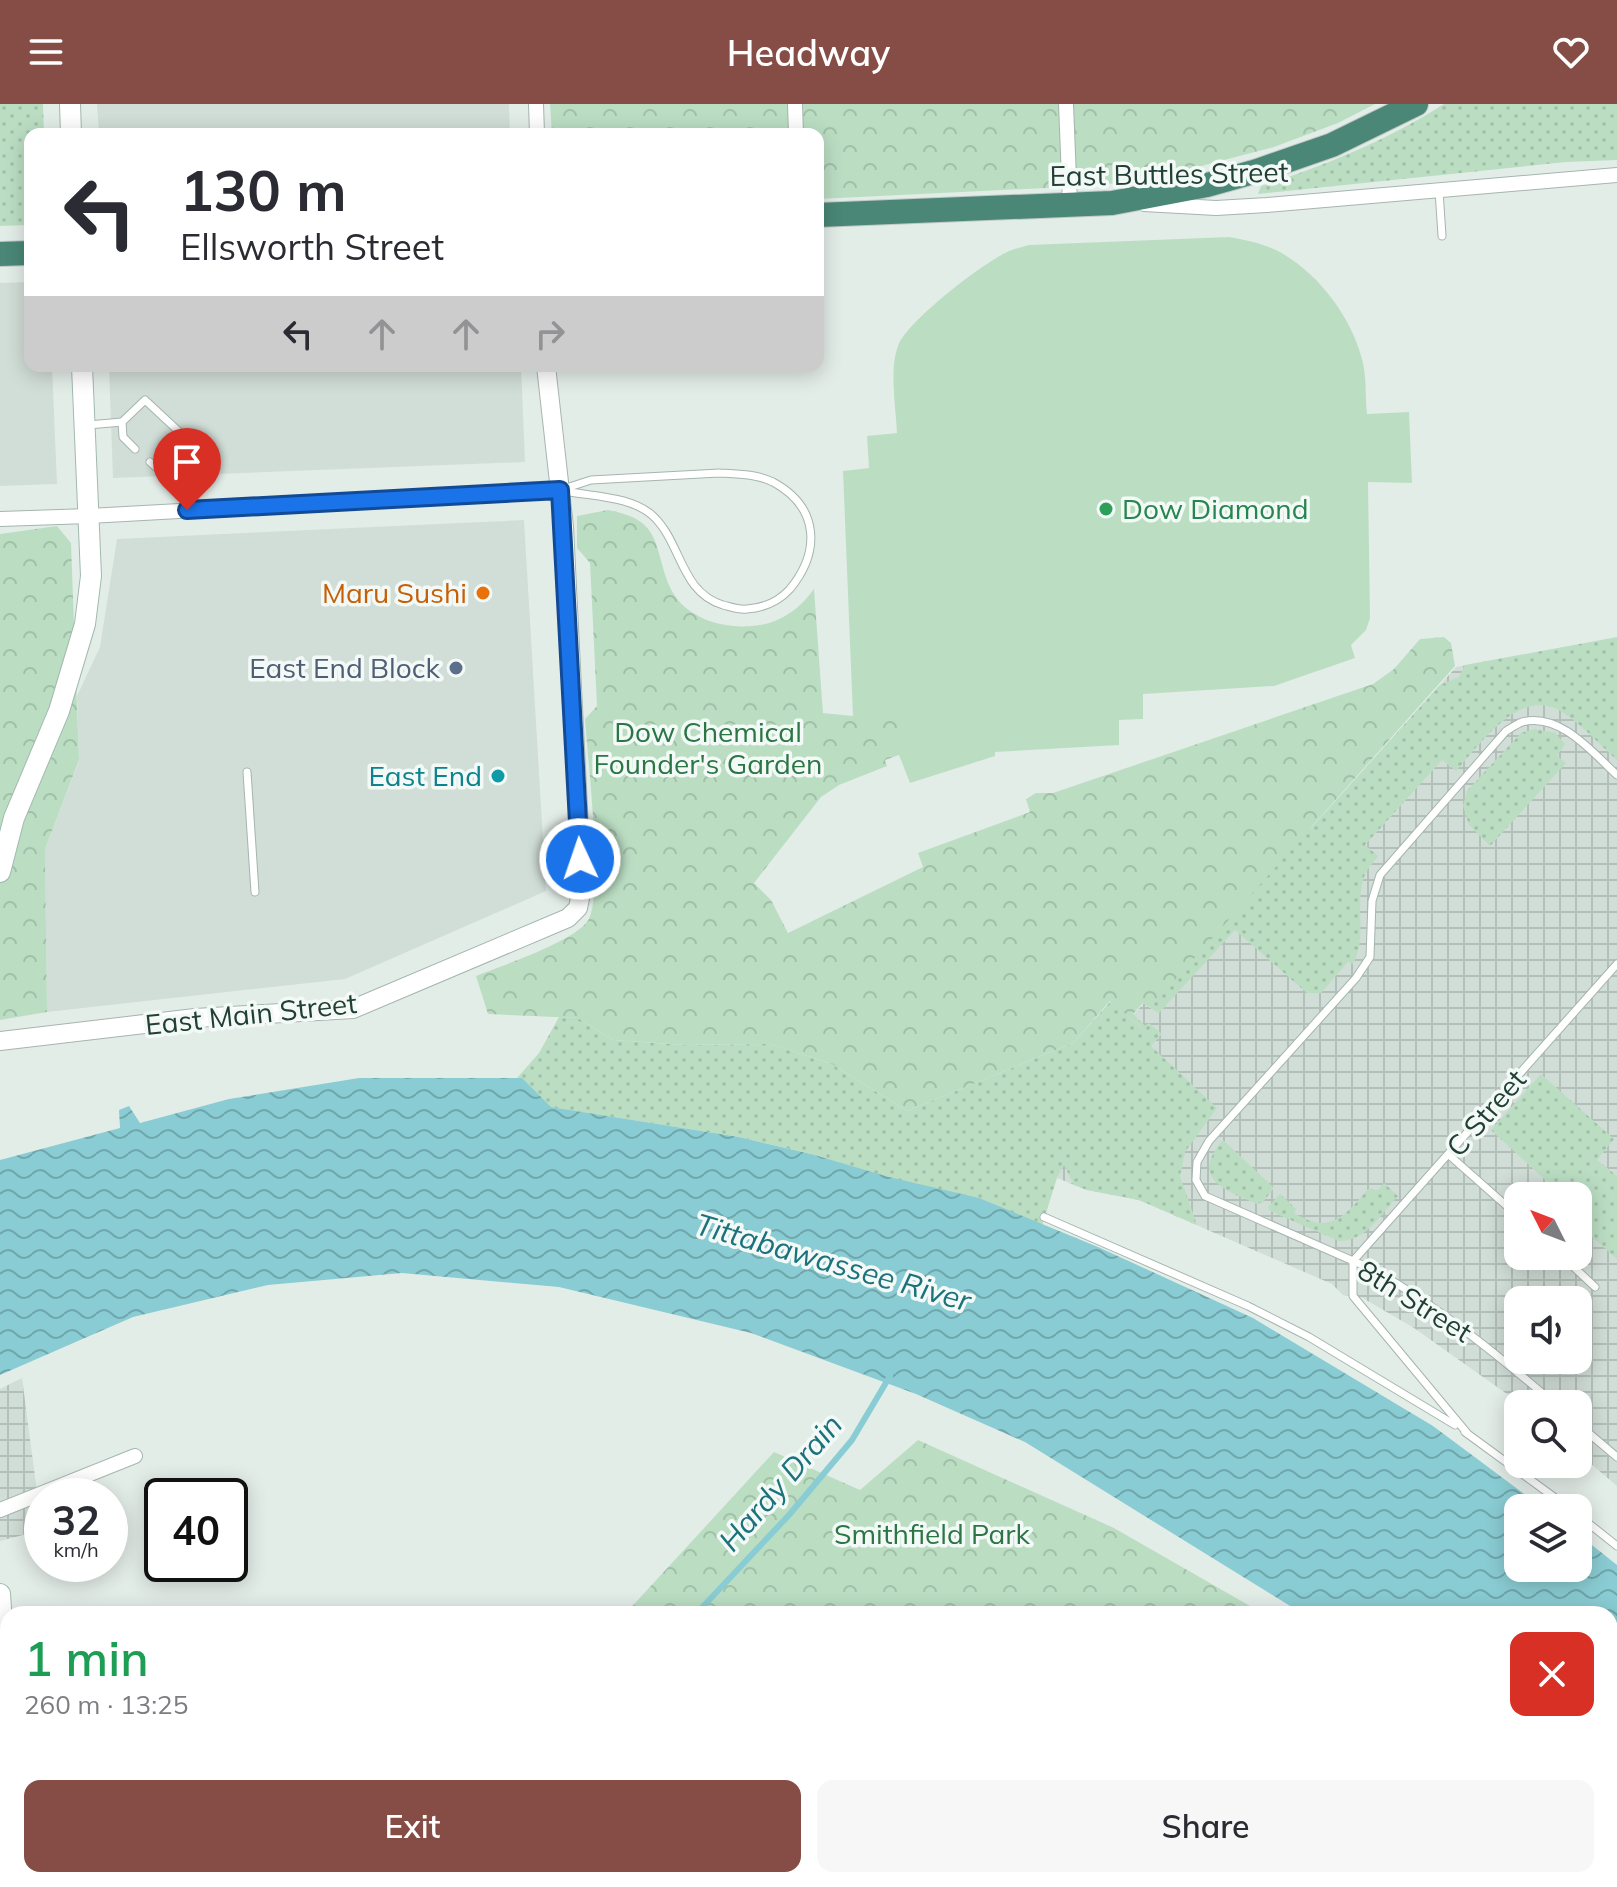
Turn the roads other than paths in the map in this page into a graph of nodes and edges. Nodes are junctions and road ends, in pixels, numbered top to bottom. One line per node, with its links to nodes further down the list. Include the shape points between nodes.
1 (70, 104): 6 (main road)
2 (536, 104): 7 (street)
3 (795, 104): 8 (street)
4 (1066, 104): 12 (street)
5 (1416, 104): 11 (highway, via 1332,145 1257,171)
6 (71, 128)
7 (537, 128)
8 (796, 128)
9 (1617, 175): 10 (street, East Buttles Street)
10 (1439, 190): 11 (street, East Buttles Street, via 1216,208); 14 (lane)
11 (1112, 203): 12 (highway, East Buttles Street)
12 (1070, 204): 13 (highway, East Buttles Street)
13 (824, 215)
14 (1442, 236)
15 (24, 253): 16 (highway)
16 (0, 254)
17 (82, 372): 22 (main road)
18 (547, 372): 27 (street)
19 (129, 414): 20 (lane); 21 (lane); 26 (lane, via 145,400 188,440)
20 (122, 422): 22 (lane); 23 (lane, via 123,437)
21 (137, 422)
22 (85, 425): 29 (main road)
23 (135, 449)
24 (176, 459): 26 (lane)
25 (150, 462): 26 (lane, via 159,470)
26 (186, 468): 28 (lane)
27 (560, 490): 27 (lane, via 629,501 652,516 690,582 711,601 740,610 763,608 785,595 802,574 810,550 810,520 795,498 772,481 747,474 591,480); 28 (street); 36 (street, East Main Street, via 582,888 578,908 568,918 353,1009 195,1018)
28 (187, 510): 29 (street)
29 (89, 516): 30 (street); 33 (main road, via 91,576 85,624 59,711 14,818)
30 (0, 519)
31 (247, 772): 34 (lane)
32 (1617, 775): 40 (lane, 8th Street, via 1561,727 1523,722 1506,731 1380,875 1372,901 1370,957 1356,978 1209,1141 1197,1162 1196,1180 1205,1196)
33 (0, 872)
34 (255, 892)
35 (1617, 964): 37 (lane, C Street)
36 (0, 1041)
37 (1449, 1155): 38 (lane); 40 (lane, C Street)
38 (1504, 1204)
39 (1044, 1217): 44 (lane, via 1284,1324)
40 (1353, 1261): 43 (lane, 8th Street, via 1426,1301); 44 (lane, via 1353,1296)
41 (1577, 1270): 42 (lane)
42 (1595, 1287)
43 (1539, 1390)
44 (1467, 1433): 48 (lane)
45 (1592, 1436): 47 (lane)
46 (135, 1456): 49 (street)
47 (1617, 1457)
48 (1550, 1494)
49 (0, 1510)
50 (1592, 1526): 51 (lane)
51 (1617, 1546)

